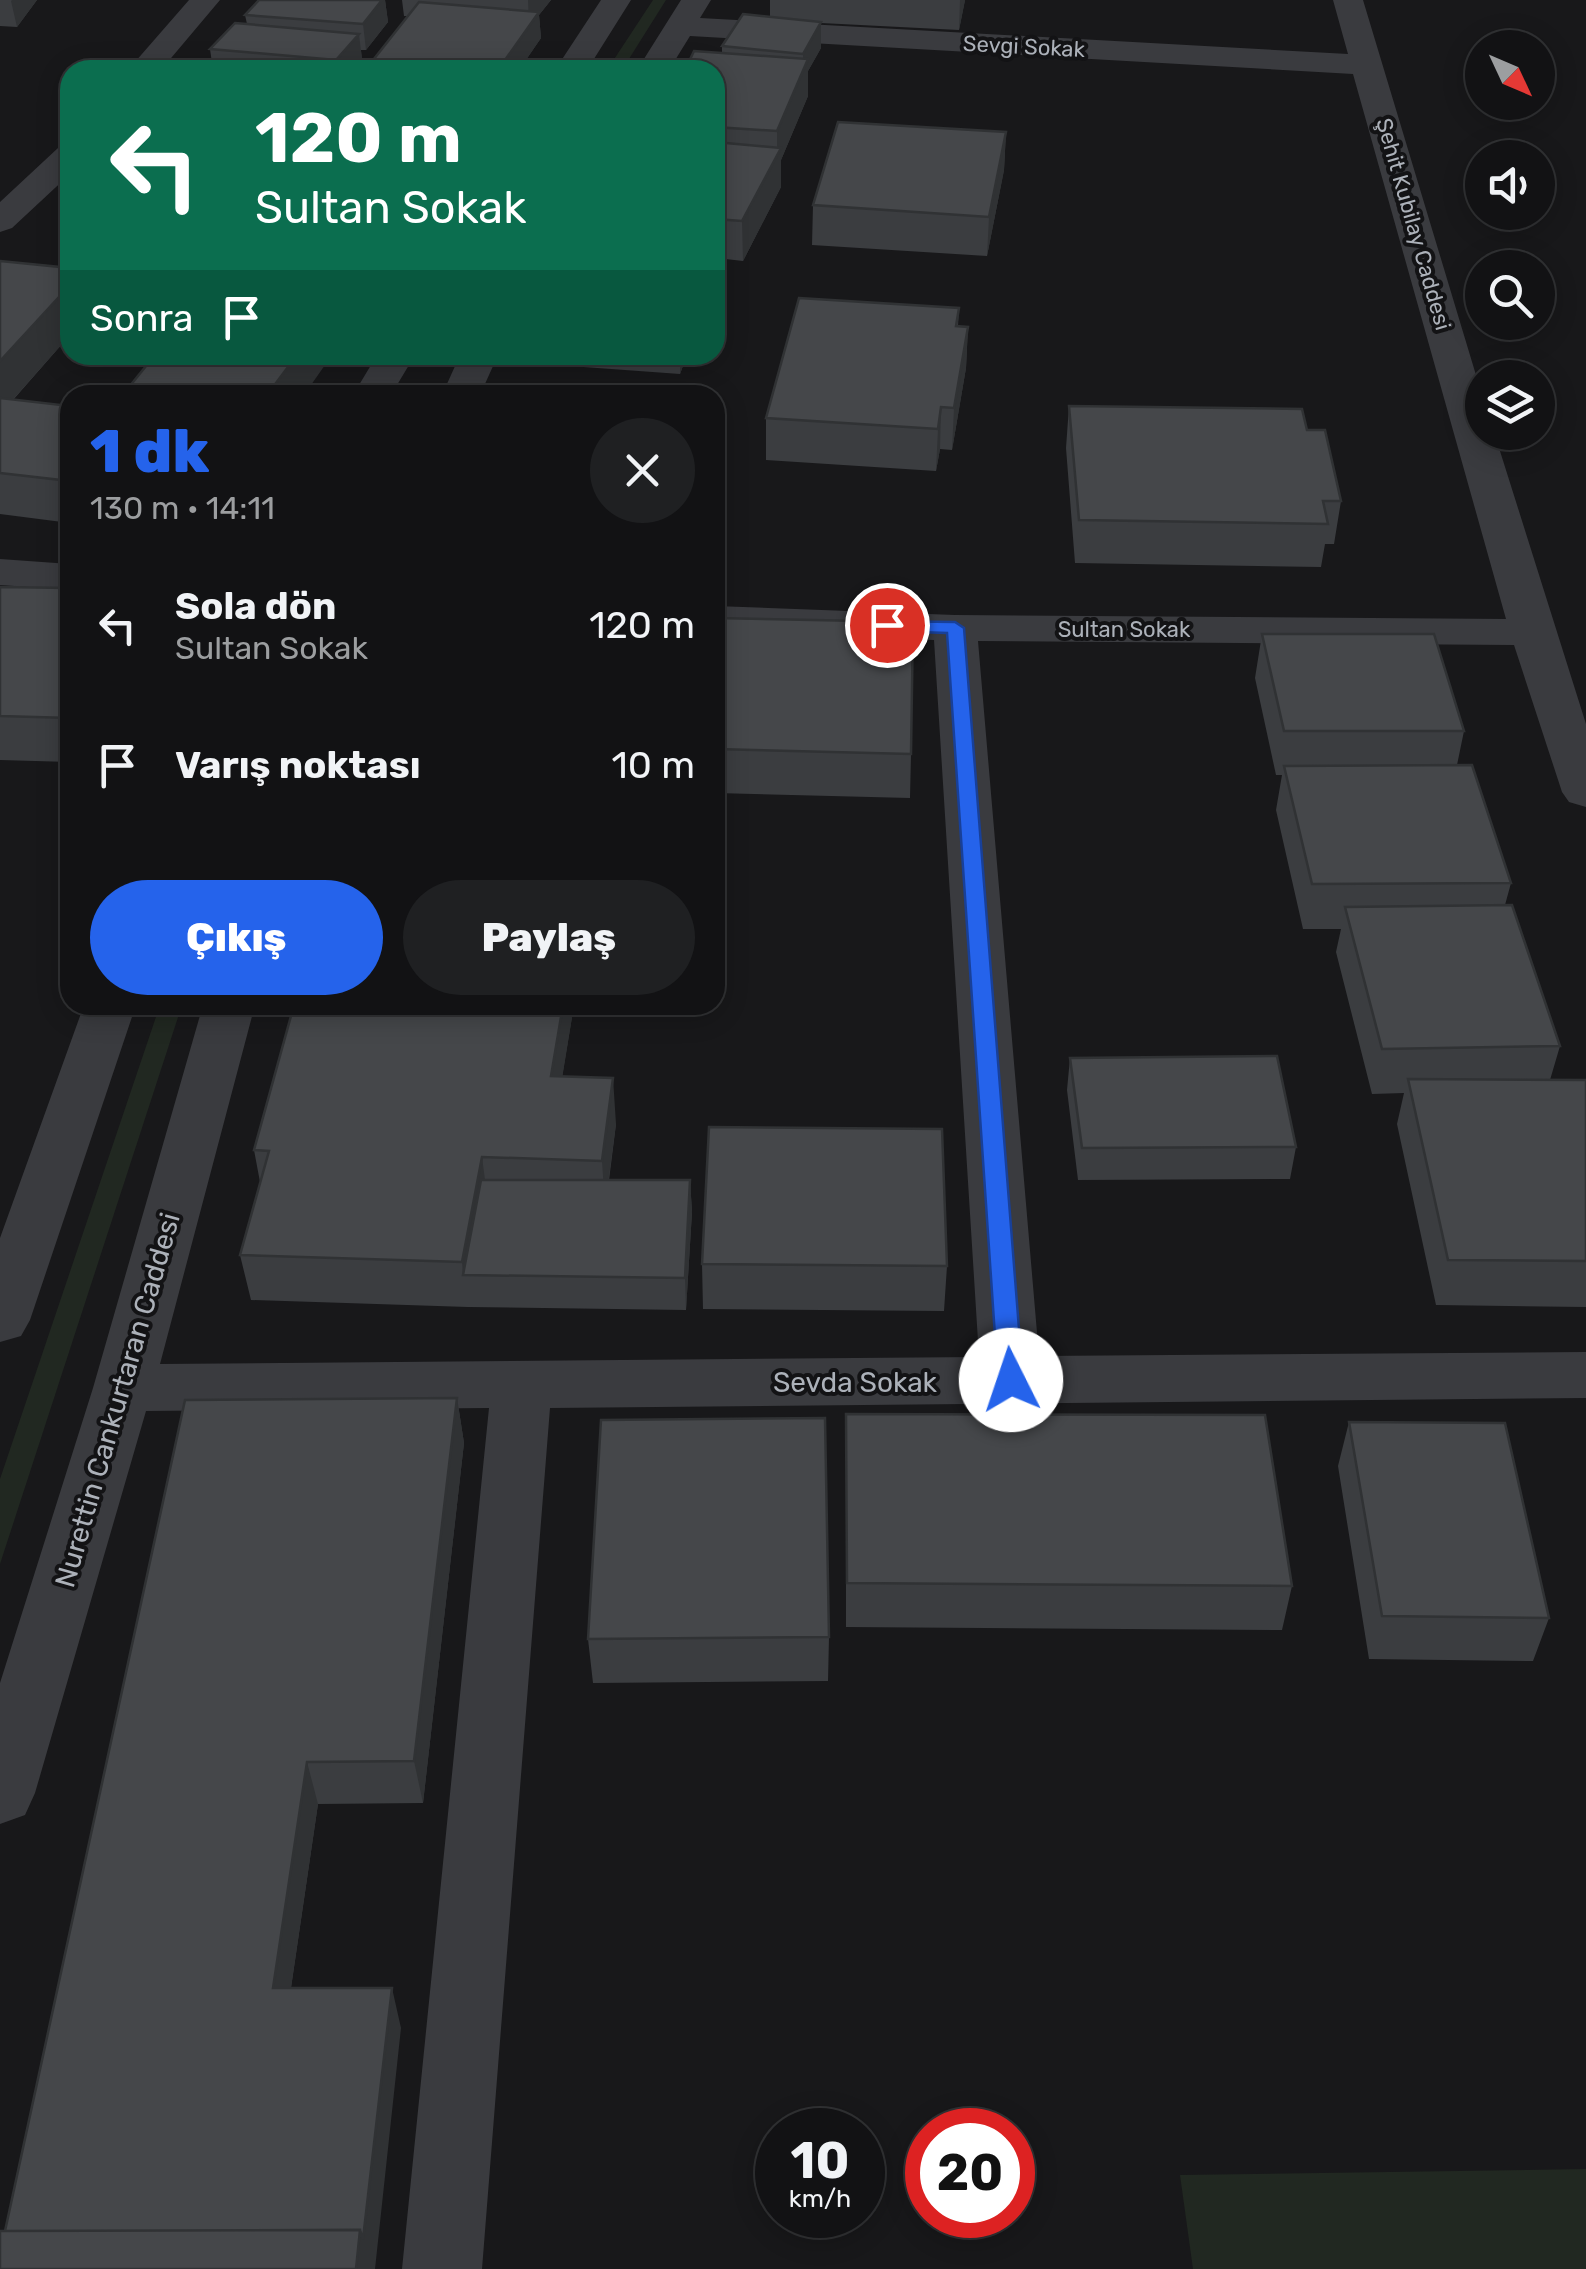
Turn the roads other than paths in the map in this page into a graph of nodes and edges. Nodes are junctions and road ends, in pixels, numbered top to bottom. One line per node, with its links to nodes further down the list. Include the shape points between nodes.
1 (205, 0): 5 (street)
2 (616, 0): 6 (street)
3 (1348, 0): 8 (street, Şehit Kubilay Caddesi)
4 (688, 13): 7 (street); 8 (street, Sevgi Sokak)
5 (153, 60)
6 (577, 60)
7 (659, 60)
8 (1368, 66): 17 (street, Şehit Kubilay Caddesi)
9 (60, 169): 10 (street)
10 (0, 170)
11 (60, 172): 12 (street)
12 (0, 221)
13 (0, 572): 14 (street)
14 (60, 576)
15 (725, 619): 16 (street, Sultan Sokak)
16 (955, 628): 17 (street, Sultan Sokak); 23 (street)
17 (1532, 632): 18 (street, Şehit Kubilay Caddesi)
18 (1586, 792)
19 (107, 1015): 21 (street)
20 (226, 1015): 25 (street, Nurettin Cankurtaran Caddesi)
21 (0, 1320)
22 (1586, 1376): 23 (street, Sevda Sokak)
23 (1011, 1380): 24 (street, Sevda Sokak)
24 (522, 1384): 25 (street, Sevda Sokak); 27 (street)
25 (123, 1388): 26 (street, Nurettin Cankurtaran Caddesi)
26 (0, 1793)
27 (442, 2269)

